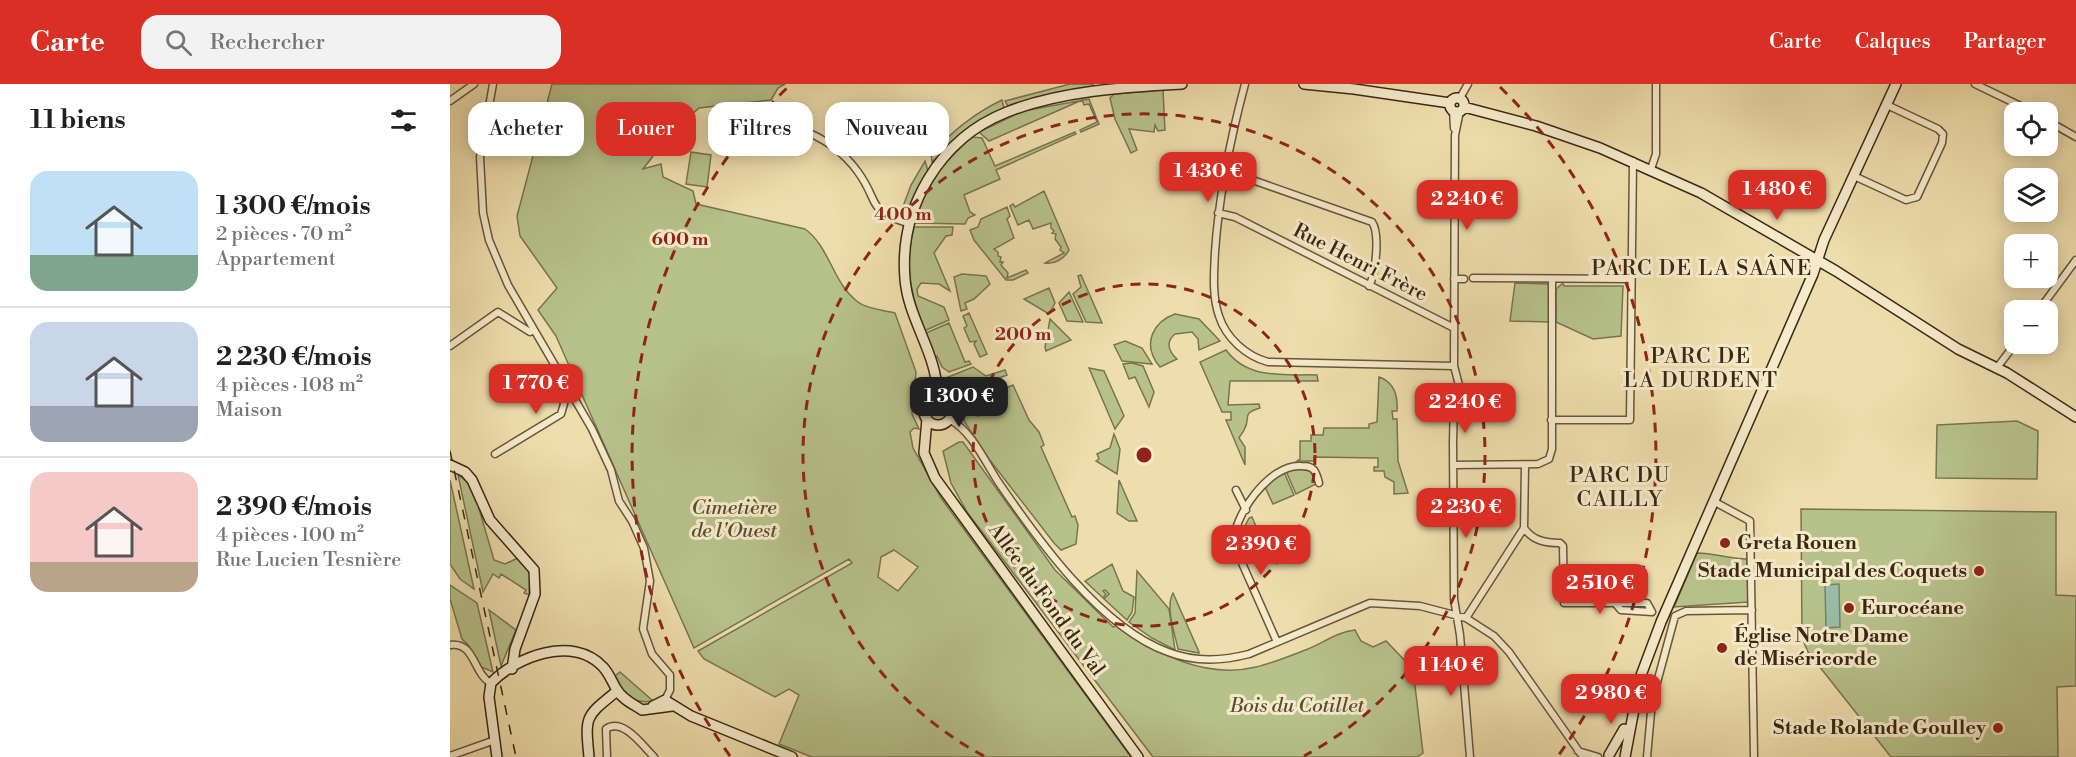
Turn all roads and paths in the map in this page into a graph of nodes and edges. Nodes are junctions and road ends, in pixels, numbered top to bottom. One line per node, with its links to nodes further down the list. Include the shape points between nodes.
1 (474, 84): 10 (street)
2 (493, 84): 33 (street, via 480,157 485,227 497,261)
3 (1182, 84): 22 (street, via 1061,98 1019,107 990,120 964,138 934,169 917,200)
4 (1245, 84): 19 (street)
5 (1304, 84): 13 (street)
6 (1468, 84): 13 (street)
7 (1656, 84): 18 (street, via 1656,154)
8 (1896, 84): 12 (street)
9 (1975, 84): 11 (street)
10 (450, 101)
11 (2012, 102)
12 (1887, 105): 20 (street); 20 (street, via 1943,135 1917,197 1906,200)
13 (1458, 106): 17 (street, via 1552,131); 26 (street)
14 (2058, 127): 16 (street)
15 (813, 135): 22 (street, via 858,172 877,210)
16 (2076, 137)
17 (1633, 161): 18 (street); 28 (street)
18 (1651, 169): 23 (street, via 1717,201)
19 (1224, 170): 21 (street); 30 (street, via 1372,222 1376,230 1375,274)
20 (1854, 176): 23 (street)
21 (1218, 213): 30 (street, Rue Henri Frère, via 1235,217); 36 (street, via 1217,310 1226,330 1249,354 1274,362)
22 (910, 224): 39 (street, via 904,257 906,287 913,318 936,374)
23 (1817, 260): 37 (street); 53 (street)
24 (2076, 260): 31 (street)
25 (1473, 278): 29 (street)
26 (1454, 279): 27 (street); 32 (street)
27 (1464, 279)
28 (1631, 279): 29 (street); 43 (street, via 1630,420)
29 (1552, 280): 43 (street)
30 (1369, 286): 32 (street, Rue Henri Frère)
31 (2046, 300)
32 (1454, 328): 36 (street)
33 (533, 330): 34 (street, via 530,332 498,312); 38 (street)
34 (450, 346)
35 (2007, 354): 37 (street)
36 (1454, 366): 49 (street, via 1459,385 1454,403)
37 (1995, 370): 40 (street); 44 (street)
38 (567, 386): 46 (street, via 561,389 561,414); 65 (street, via 592,429 611,470 619,501 644,548 650,581 643,629 652,654 670,675)
39 (937, 397): 41 (street, via 925,406); 42 (street, via 950,403)
40 (2076, 417)
41 (927, 419): 45 (street); 47 (street)
42 (949, 419): 45 (street); 60 (street, via 966,432 1066,572 1138,635 1168,652 1209,660 1240,656)
43 (1551, 420): 50 (street, via 1552,449 1548,459)
44 (2076, 422)
45 (937, 425): 47 (street, via 929,443)
46 (495, 454)
47 (927, 464): 76 (street, Allée du Fond du Val)
48 (450, 465): 62 (street, via 472,480 490,520 530,564 535,575 535,594)
49 (1453, 465): 50 (street); 57 (street)
50 (1525, 465): 55 (street)
51 (1319, 483): 54 (street, via 1312,468 1289,466 1262,484)
52 (1236, 490): 54 (street)
53 (1713, 501): 56 (street, via 1750,521); 59 (street)
54 (1246, 510): 60 (street, via 1234,532 1234,545)
55 (1524, 528): 58 (street); 59 (street, via 1528,535 1545,543 1562,544 1564,603 1615,603 1621,610 1652,612)
56 (1752, 610): 82 (street, via 1686,611 1675,616 1652,701); 83 (street)
57 (1455, 615): 58 (street); 60 (street, via 1420,606 1372,602); 77 (street)
58 (1466, 618): 68 (street, via 1494,636 1509,652)
59 (1661, 622): 66 (street)
60 (1277, 642)
61 (450, 645): 63 (street, via 465,647)
62 (512, 669): 63 (street); 64 (street, via 551,651 574,651 601,665)
63 (491, 683): 67 (street)
64 (618, 691): 65 (street, via 633,705); 72 (street, via 594,709 588,719)
65 (666, 705): 75 (street)
66 (1634, 705): 70 (street, via 1621,738); 81 (street)
67 (495, 740): 69 (street); 71 (street)
68 (1577, 751): 78 (street); 79 (street)
69 (450, 756)
70 (1606, 756): 80 (street)
71 (497, 757)
72 (589, 757)
73 (607, 757): 74 (street, via 606,729 614,725 622,727)
74 (654, 757)
75 (792, 757)
76 (1138, 757)
77 (1470, 757)
78 (1582, 757)
79 (1598, 757)
80 (1620, 757)
81 (1625, 757)
82 (1647, 757)
83 (1754, 757)

